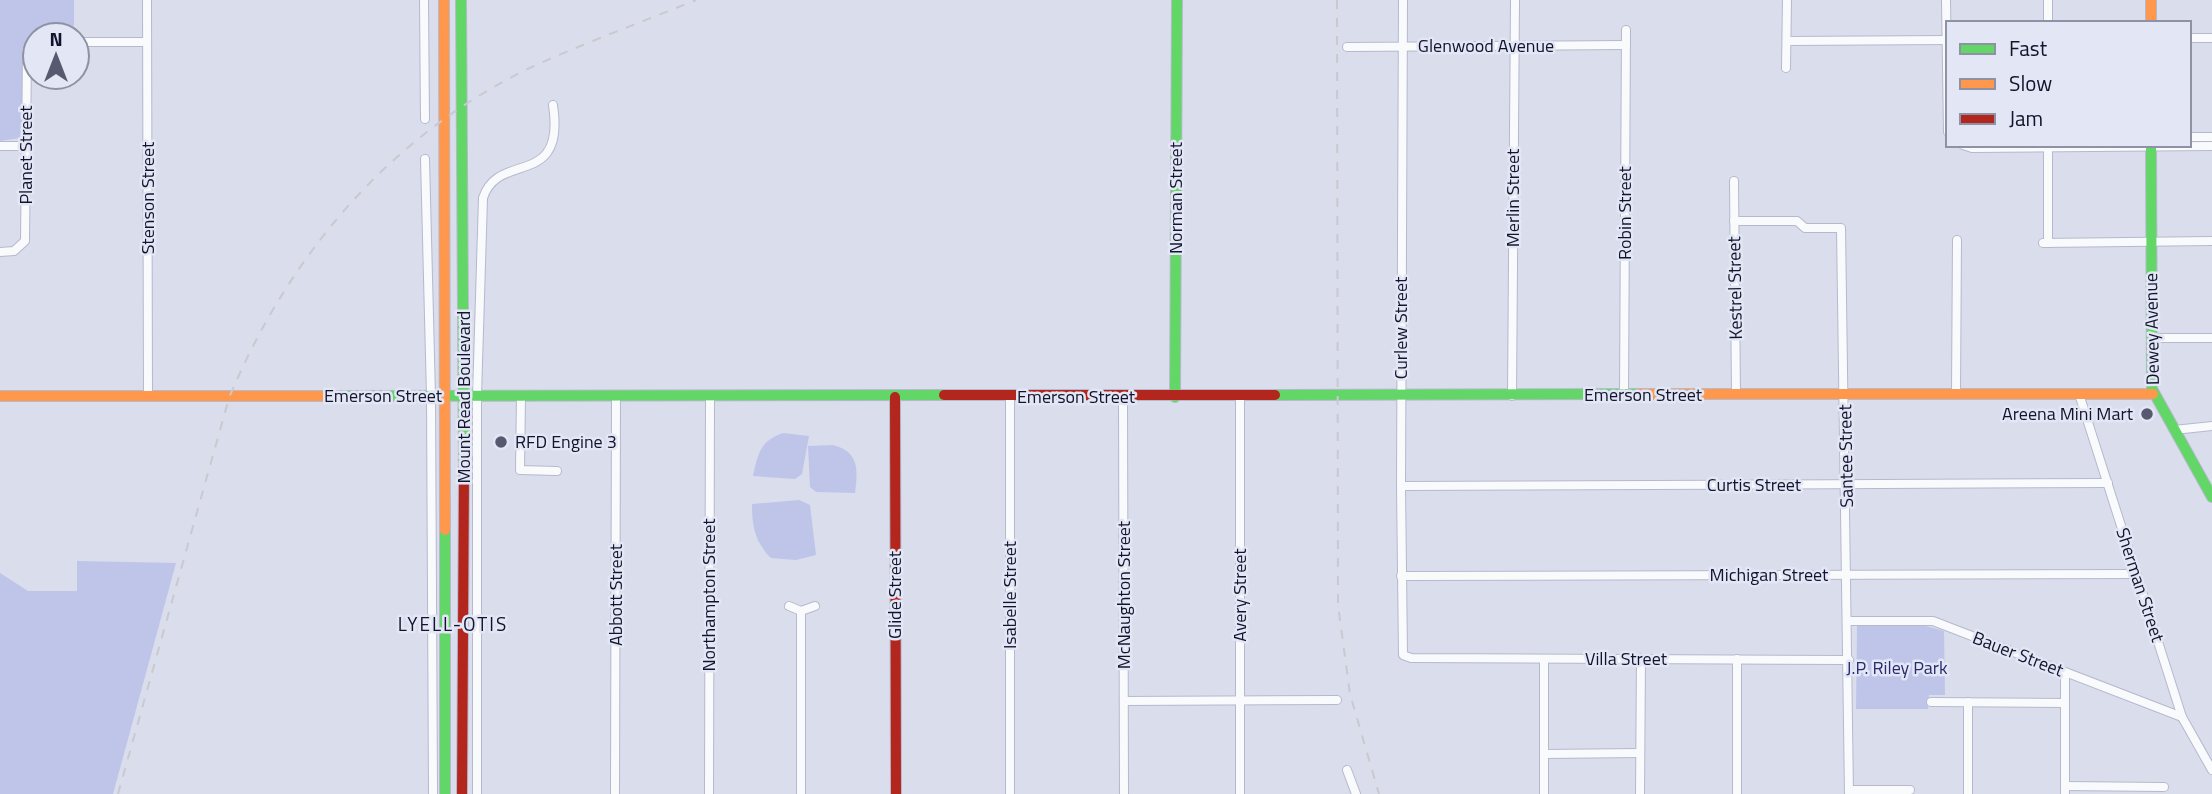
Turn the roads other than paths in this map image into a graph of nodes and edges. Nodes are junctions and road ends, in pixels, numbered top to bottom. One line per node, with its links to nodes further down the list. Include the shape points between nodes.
1 (147, 0): 21 (street, Stenson Street)
2 (424, 0): 29 (street)
3 (444, 0): 56 (street, Mount Read Boulevard)
4 (461, 0): 57 (street, Mount Read Boulevard)
5 (1177, 0): 69 (street, Norman Street)
6 (1403, 0): 25 (street, Curlew Street)
7 (1515, 0): 23 (street, Merlin Street)
8 (1787, 0): 19 (street)
9 (1946, 0): 12 (street)
10 (2048, 0): 13 (street)
11 (2151, 0): 14 (street)
12 (1947, 21)
13 (2048, 21)
14 (2151, 21)
15 (1626, 30): 22 (street, Robin Street)
16 (2191, 38): 17 (street)
17 (2212, 38)
18 (1946, 40): 19 (street)
19 (1787, 41): 26 (street)
20 (91, 42): 21 (street)
21 (147, 42): 65 (street, Stenson Street)
22 (1626, 45): 23 (street, Glenwood Avenue); 64 (street, Robin Street)
23 (1514, 46): 25 (street, Glenwood Avenue); 63 (street, Merlin Street)
24 (1347, 47): 25 (street, Glenwood Avenue)
25 (1402, 47): 62 (street, Curlew Street)
26 (1786, 68)
27 (27, 91): 33 (street, Planet Street)
28 (553, 105): 58 (street, Mount Read Boulevard, via 555,138 548,153 490,184 483,198)
29 (425, 119)
30 (2212, 136): 31 (street)
31 (2191, 137)
32 (0, 146): 33 (street)
33 (27, 146): 46 (street, Planet Street, via 25,241 14,251)
34 (2191, 146): 35 (street)
35 (2212, 146)
36 (1969, 147): 37 (street)
37 (2010, 147)
38 (2048, 147): 44 (street, via 2046,243)
39 (2151, 147): 44 (street, Dewey Avenue)
40 (425, 159): 55 (street, Mount Read Boulevard)
41 (1734, 181): 42 (street, Kestrel Street)
42 (1734, 221): 52 (street, Kestrel Street); 53 (street, Santee Street, via 1797,221 1805,228 1841,228)
43 (1956, 240): 49 (street)
44 (2151, 242): 45 (street); 47 (street, Dewey Avenue)
45 (2212, 242)
46 (0, 252)
47 (2151, 338): 48 (street); 51 (street, Dewey Avenue)
48 (2212, 338)
49 (1956, 394): 50 (street, Emerson Street); 53 (street, Emerson Street)
50 (2079, 394): 51 (street, Emerson Street); 74 (street, Sherman Street)
51 (2153, 394): 72 (street, Dewey Avenue)
52 (1736, 395): 53 (street, Emerson Street); 64 (street, Emerson Street)
53 (1846, 395): 75 (street, Santee Street)
54 (0, 396): 65 (street, Emerson Street)
55 (431, 396): 56 (street, Emerson Street); 65 (street, Emerson Street); 106 (street, Mount Read Boulevard)
56 (445, 396): 57 (street, Emerson Street); 107 (street, Mount Read Boulevard)
57 (464, 396): 58 (street, Emerson Street); 108 (street, Mount Read Boulevard)
58 (477, 396): 59 (street, Emerson Street); 109 (street, Mount Read Boulevard)
59 (521, 396): 60 (street, Emerson Street); 73 (street, via 520,470)
60 (616, 396): 61 (street, Emerson Street); 110 (street, Abbott Street)
61 (710, 396): 66 (street, Emerson Street); 111 (street, Northampton Street)
62 (1401, 396): 63 (street, Emerson Street); 70 (street, Emerson Street); 76 (street, Curlew Street)
63 (1512, 396): 64 (street, Emerson Street)
64 (1624, 396)
65 (148, 397)
66 (895, 397): 67 (street, Emerson Street); 113 (street, Glide Street)
67 (1010, 397): 68 (street, Emerson Street); 114 (street, Isabelle Street)
68 (1124, 397): 69 (street, Emerson Street); 93 (street, McNaughton Street)
69 (1175, 397): 70 (street, Emerson Street)
70 (1240, 397): 91 (street, Avery Street)
71 (2212, 426): 72 (street)
72 (2174, 430): 77 (street, Dewey Avenue)
73 (557, 471)
74 (2108, 483): 75 (street, Curtis Street); 79 (street, Sherman Street)
75 (1847, 484): 76 (street, Curtis Street); 78 (street, Santee Street)
76 (1401, 486): 80 (street, Curlew Street)
77 (2212, 497)
78 (1847, 574): 79 (street, Michigan Street); 80 (street, Michigan Street); 84 (street, Santee Street)
79 (2137, 574): 97 (street, Sherman Street)
80 (1401, 576): 85 (street, Curlew Street)
81 (789, 606): 83 (street)
82 (815, 606): 83 (street)
83 (801, 611): 112 (street)
84 (1848, 621): 89 (street, Santee Street); 90 (street, Bauer Street, via 1933,621)
85 (1403, 655): 87 (street, Villa Street)
86 (1641, 658): 87 (street, Villa Street); 88 (street, Villa Street); 98 (street)
87 (1544, 659): 99 (street)
88 (1737, 659): 89 (street, Villa Street); 120 (street)
89 (1849, 660): 105 (street, Santee Street)
90 (2066, 673): 96 (street); 97 (street, Bauer Street)
91 (1240, 700): 92 (street); 93 (street); 116 (street, Avery Street)
92 (1337, 700)
93 (1124, 701): 115 (street, McNaughton Street)
94 (1931, 702): 95 (street)
95 (1968, 702): 96 (street); 121 (street)
96 (2066, 703): 104 (street)
97 (2182, 717): 101 (street, Sherman Street)
98 (1640, 753): 99 (street); 119 (street)
99 (1544, 754): 118 (street)
100 (1347, 770): 117 (street)
101 (2212, 770)
102 (2164, 787): 104 (street)
103 (1910, 790): 105 (street)
104 (2066, 790)
105 (1849, 792)
106 (433, 794)
107 (445, 794)
108 (462, 794)
109 (477, 794)
110 (615, 794)
111 (709, 794)
112 (801, 794)
113 (895, 794)
114 (1010, 794)
115 (1124, 794)
116 (1240, 794)
117 (1356, 794)
118 (1544, 794)
119 (1640, 794)
120 (1737, 794)
121 (1968, 794)

